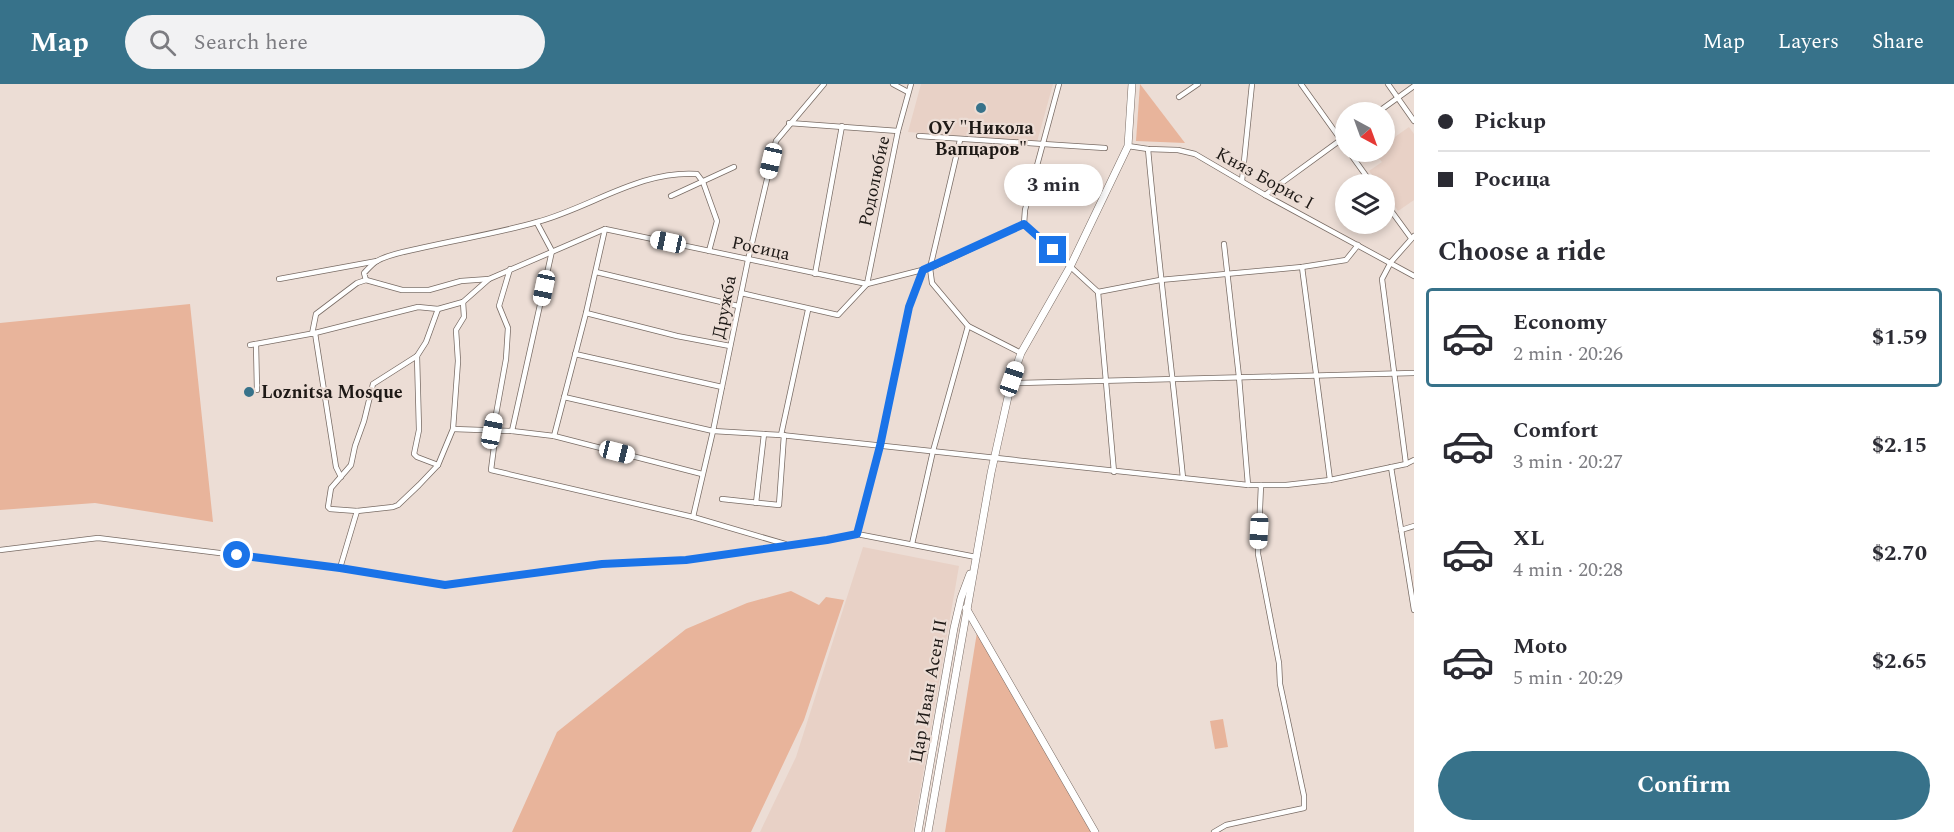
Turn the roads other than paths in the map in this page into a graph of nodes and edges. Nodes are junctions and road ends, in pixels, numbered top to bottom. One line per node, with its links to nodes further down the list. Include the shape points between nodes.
1 (824, 84): 16 (street, Дружба)
2 (893, 84): 11 (street)
3 (911, 84): 11 (street, Родолюбие)
4 (1059, 84): 23 (street)
5 (1132, 84): 24 (street, Цар Иван Асен II)
6 (1198, 84): 12 (street)
7 (1252, 84): 28 (street)
8 (1301, 84): 19 (street)
9 (1388, 84): 13 (street)
10 (1414, 86): 13 (street)
11 (908, 92): 18 (street, Родолюбие)
12 (1179, 97)
13 (1398, 98): 14 (street); 15 (street)
14 (1392, 102)
15 (1414, 121)
16 (789, 123): 17 (street); 41 (street, Дружба, via 776,141)
17 (842, 126): 18 (street); 53 (street)
18 (898, 131): 59 (street, Родолюбие)
19 (1335, 133)
20 (919, 136): 21 (street)
21 (960, 140): 23 (street); 47 (street)
22 (1335, 144): 30 (street)
23 (1043, 145): 25 (street); 34 (street)
24 (1128, 146): 26 (street, Княз Борис I); 45 (street, Цар Иван Асен II)
25 (1105, 148)
26 (1148, 149): 28 (street, Княз Борис I, via 1195,154); 58 (street)
27 (734, 167): 29 (street)
28 (1242, 181): 30 (street, Княз Борис I)
29 (703, 182): 31 (street); 33 (street, via 697,174 650,180); 40 (street, via 717,221)
30 (1265, 195): 38 (street, Княз Борис I)
31 (671, 196)
32 (1395, 215): 36 (street)
33 (537, 223): 39 (street); 42 (street, via 410,250)
34 (1024, 224): 45 (street); 47 (street, Росица)
35 (605, 229): 39 (street); 40 (street, Росица); 50 (street)
36 (1412, 237): 43 (street)
37 (1224, 244): 52 (street)
38 (1358, 245): 43 (street, Княз Борис I); 46 (street, via 1346,260)
39 (552, 251): 48 (street); 85 (street)
40 (709, 251): 41 (street, Росица)
41 (748, 260): 53 (street, Росица); 61 (street, Дружба)
42 (377, 261): 44 (street); 51 (street)
43 (1391, 262): 54 (street, Княз Борис I); 73 (street, via 1382,279)
44 (355, 265): 51 (street); 55 (street)
45 (1070, 267): 60 (street); 70 (street, Цар Иван Асен II)
46 (1302, 267): 52 (street); 75 (street)
47 (930, 268): 49 (street, Росица); 67 (street, via 932,283)
48 (510, 269): 56 (street); 84 (street, via 499,306 508,328)
49 (923, 270): 59 (street, Росица); 90 (street, via 909,307)
50 (596, 272): 63 (street); 66 (street)
51 (364, 273): 57 (street)
52 (1228, 273): 58 (street); 76 (street)
53 (815, 274): 59 (street, Росица)
54 (1414, 276)
55 (279, 279)
56 (489, 279): 57 (street, via 461,281 429,290 402,290); 62 (street)
57 (366, 280): 68 (street, via 316,314)
58 (1160, 280): 60 (street); 77 (street)
59 (867, 284): 65 (street, via 838,315)
60 (1098, 292): 78 (street)
61 (741, 293): 63 (street, Дружба); 65 (street)
62 (463, 302): 64 (street); 83 (street, via 464,317 456,330)
63 (738, 306): 69 (street, Дружба)
64 (438, 309): 68 (street, via 418,307); 72 (street)
65 (808, 310): 88 (street)
66 (586, 313): 69 (street); 71 (street)
67 (968, 326): 70 (street); 91 (street)
68 (313, 334): 81 (street, via 253,345); 99 (street)
69 (730, 346): 80 (street, Дружба)
70 (1021, 353): 92 (street, Цар Иван Асен II)
71 (575, 354): 80 (street); 82 (street)
72 (417, 356): 95 (street, via 419,430 414,454); 99 (street, via 373,384 351,465)
73 (1394, 373): 74 (street); 75 (street); 94 (street)
74 (1414, 373)
75 (1317, 375): 76 (street); 101 (street)
76 (1239, 377): 77 (street); 102 (street)
77 (1173, 378): 78 (street); 100 (street)
78 (1105, 381): 79 (street); 97 (street)
79 (1019, 383)
80 (722, 387): 86 (street, Дружба)
81 (257, 390)
82 (564, 397): 86 (street); 89 (street)
83 (453, 429): 84 (street); 95 (street)
84 (494, 431): 85 (street); 107 (street, via 491,470)
85 (512, 431): 89 (street)
86 (713, 431): 87 (street); 98 (street, Дружба)
87 (764, 434): 88 (street); 105 (street)
88 (783, 435): 90 (street); 105 (street, via 779,505)
89 (554, 436): 98 (street)
90 (880, 446): 91 (street); 110 (street)
91 (933, 451): 92 (street); 111 (street)
92 (995, 458): 97 (street); 114 (street, Цар Иван Асен II)
93 (1414, 460): 94 (street)
94 (1407, 464): 96 (street)
95 (438, 465): 106 (street, via 398,505)
96 (1391, 467): 101 (street); 109 (street)
97 (1114, 471): 100 (street)
98 (702, 474): 107 (street, Дружба)
99 (341, 477): 106 (street, via 329,491 328,507)
100 (1183, 478): 102 (street)
101 (1330, 480): 103 (street)
102 (1248, 485): 103 (street)
103 (1261, 485): 123 (street, via 1257,554 1304,808 1227,825)
104 (722, 499): 105 (street)
105 (756, 503)
106 (357, 511): 115 (street)
107 (693, 517): 112 (street)
108 (1414, 526): 109 (street)
109 (1401, 530): 116 (street)
110 (857, 534): 111 (street); 112 (street)
111 (912, 544): 114 (street)
112 (788, 545): 115 (street, via 686,560 602,564 445,585)
113 (0, 550): 115 (street, via 98,538)
114 (976, 557): 117 (street, Цар Иван Асен II); 118 (street, Цар Иван Асен II)
115 (340, 568)
116 (1413, 596): 119 (street)
117 (961, 598): 118 (street); 120 (street, Цар Иван Асен II)
118 (968, 609): 121 (street, Цар Иван Асен II); 122 (street)
119 (1414, 610)
120 (918, 832)
121 (928, 832)
122 (1095, 832)
123 (1214, 832)

